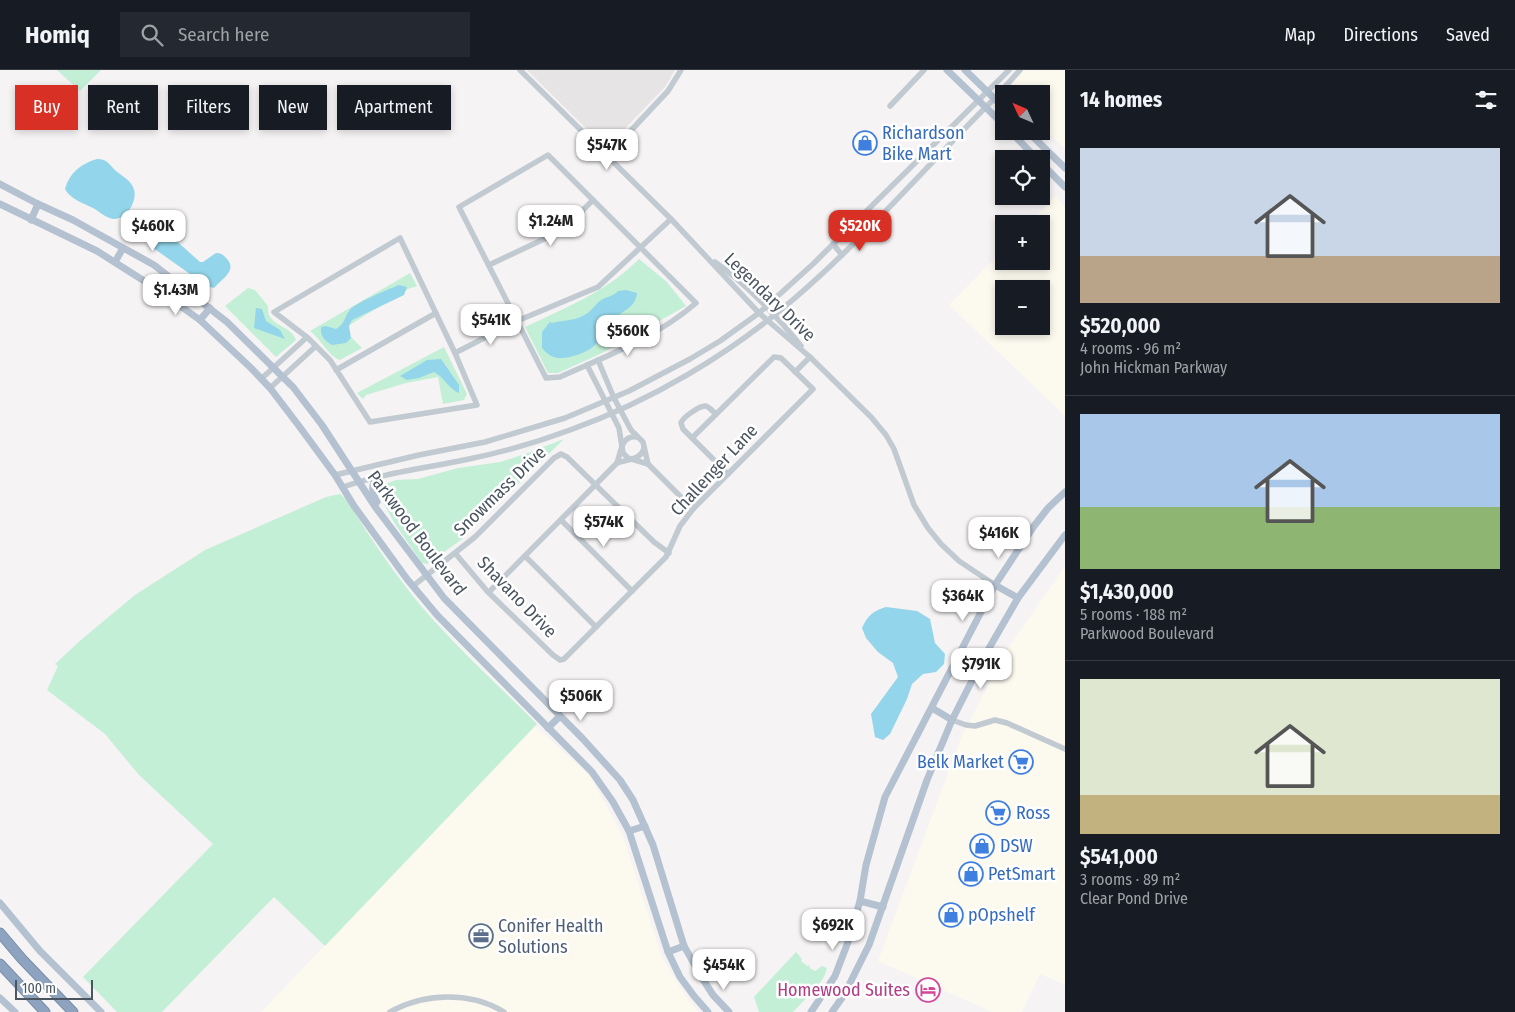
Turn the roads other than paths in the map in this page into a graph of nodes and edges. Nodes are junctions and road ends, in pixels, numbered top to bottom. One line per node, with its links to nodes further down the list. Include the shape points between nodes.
1 (520, 70): 17 (street, Legendary Drive)
2 (681, 70): 17 (street, via 668,91)
3 (924, 70): 11 (street)
4 (947, 70): 10 (main road)
5 (965, 70): 8 (main road)
6 (1009, 70): 8 (street)
7 (1020, 70): 9 (street)
8 (988, 92): 9 (main road); 10 (street)
9 (994, 99): 12 (street)
10 (980, 101): 12 (main road); 20 (street)
11 (890, 106)
12 (986, 107): 13 (main road); 23 (street)
13 (995, 116)
14 (1019, 140): 16 (main road)
15 (1036, 140): 18 (main road)
16 (1028, 150)
17 (607, 156): 27 (street, Legendary Drive)
18 (1065, 168)
19 (1050, 172): 22 (main road)
20 (895, 182): 23 (street); 29 (street)
21 (0, 184): 26 (main road, Parkwood Boulevard)
22 (1065, 187)
23 (904, 192): 32 (street)
24 (593, 200): 31 (street); 35 (street, via 563,230); 35 (street, via 548,155 460,207)
25 (0, 204): 28 (main road, Parkwood Boulevard)
26 (38, 204): 28 (main road); 30 (main road, Parkwood Boulevard)
27 (671, 219): 31 (street); 33 (street, Legendary Drive)
28 (31, 220): 34 (main road, Parkwood Boulevard)
29 (833, 244): 32 (street); 36 (street)
30 (123, 248): 34 (main road); 37 (main road, Parkwood Boulevard, via 154,265)
31 (641, 248): 43 (street, via 598,287); 48 (street, via 696,304 640,341)
32 (842, 255): 40 (street)
33 (709, 258): 36 (street, Legendary Drive, via 729,272); 39 (street, Legendary Drive)
34 (115, 262): 41 (main road, Parkwood Boulevard)
35 (489, 265): 43 (street)
36 (765, 307): 39 (street); 40 (street, Legendary Drive)
37 (210, 308): 41 (main road); 50 (main road, Parkwood Boulevard)
38 (436, 313): 44 (street, via 400,238 274,312); 46 (street); 51 (street)
39 (759, 313): 42 (street, Legendary Drive); 56 (street, via 690,359)
40 (774, 316): 42 (street); 47 (street, Legendary Drive)
41 (200, 320): 54 (main road, Parkwood Boulevard)
42 (768, 320): 47 (street, Legendary Drive); 58 (street, via 690,373)
43 (517, 321): 46 (street); 49 (street, via 546,378 560,377)
44 (306, 338): 45 (street); 50 (street)
45 (316, 346): 51 (street); 53 (street)
46 (455, 353): 51 (street, via 477,405 370,422)
47 (810, 357): 52 (street); 84 (street, Legendary Drive, via 886,434 914,505 928,528 960,561)
48 (598, 360): 49 (street); 56 (street)
49 (587, 365): 57 (street)
50 (273, 368): 53 (main road, Parkwood Boulevard); 54 (street)
51 (336, 370)
52 (795, 372): 60 (street, via 781,358 771,358); 69 (street, Challenger Lane, via 813,389)
53 (282, 376): 55 (street); 68 (main road, Parkwood Boulevard, via 322,425)
54 (262, 379): 55 (main road, Parkwood Boulevard)
55 (270, 388): 70 (main road, Parkwood Boulevard)
56 (614, 398): 57 (street); 58 (street)
57 (606, 402): 59 (street); 68 (street, via 515,434)
58 (620, 409): 59 (street); 61 (street, via 632,432)
59 (611, 413): 63 (street, via 620,430); 71 (street, via 544,439)
60 (716, 414): 62 (street); 62 (street, via 706,406 682,419 681,426)
61 (639, 438): 63 (street, via 628,438); 64 (street)
62 (692, 438): 69 (street)
63 (622, 447): 65 (street, via 625,456); 66 (street)
64 (644, 448): 65 (street, via 640,456); 67 (street)
65 (633, 459): 66 (street); 67 (street)
66 (617, 463): 73 (street)
67 (648, 464): 76 (street)
68 (351, 470): 70 (street); 72 (main road, Parkwood Boulevard)
69 (728, 474): 76 (street, Challenger Lane)
70 (335, 475): 74 (main road, Parkwood Boulevard)
71 (378, 477): 72 (street); 77 (main road, via 372,490)
72 (359, 482): 74 (street); 77 (main road, Parkwood Boulevard)
73 (596, 485): 78 (street); 80 (street, via 654,542); 81 (street, Snowmass Drive, via 561,454)
74 (343, 487): 85 (main road, Parkwood Boulevard)
75 (1065, 492): 84 (main road, via 1034,526)
76 (693, 509): 80 (street, Challenger Lane, via 680,526)
77 (383, 516): 83 (main road, Parkwood Boulevard)
78 (561, 520): 82 (street); 86 (street)
79 (1065, 536): 88 (main road)
80 (669, 552): 86 (street, Challenger Lane)
81 (455, 553): 83 (street, Snowmass Drive); 87 (street, Shavano Drive)
82 (525, 556): 87 (street); 89 (street)
83 (425, 576): 85 (street, Snowmass Drive); 92 (main road, Parkwood Boulevard)
84 (995, 585): 88 (main road); 91 (main road)
85 (413, 586): 94 (main road, Parkwood Boulevard, via 437,615)
86 (632, 591): 89 (street, Challenger Lane)
87 (489, 592): 90 (street, Shavano Drive)
88 (1018, 598): 93 (main road)
89 (596, 627): 90 (street, Challenger Lane)
90 (560, 660)
91 (932, 708): 93 (main road); 98 (main road, via 885,797)
92 (560, 716): 94 (main road); 96 (main road, Parkwood Boulevard, via 620,780)
93 (952, 720): 95 (street, via 975,726 995,720); 100 (main road, via 927,780)
94 (548, 728): 97 (main road, Parkwood Boulevard, via 592,772)
95 (1065, 748)
96 (645, 826): 97 (main road); 102 (main road, Parkwood Boulevard)
97 (629, 831): 103 (main road, Parkwood Boulevard)
98 (860, 900): 100 (main road); 114 (main road, via 838,968)
99 (0, 903): 109 (main road, via 40,951)
100 (883, 907): 115 (main road, via 863,960)
101 (0, 933): 108 (highway)
102 (684, 946): 103 (main road); 113 (main road, Parkwood Boulevard, via 713,995)
103 (668, 952): 112 (main road, Parkwood Boulevard, via 680,977)
104 (0, 964): 107 (highway)
105 (0, 998): 106 (main road)
106 (15, 1012)
107 (45, 1012)
108 (73, 1012)
109 (101, 1012)
110 (390, 1012): 111 (street, via 435,997 486,1003)
111 (504, 1012)
112 (708, 1012)
113 (729, 1012)
114 (811, 1012)
115 (832, 1012)

